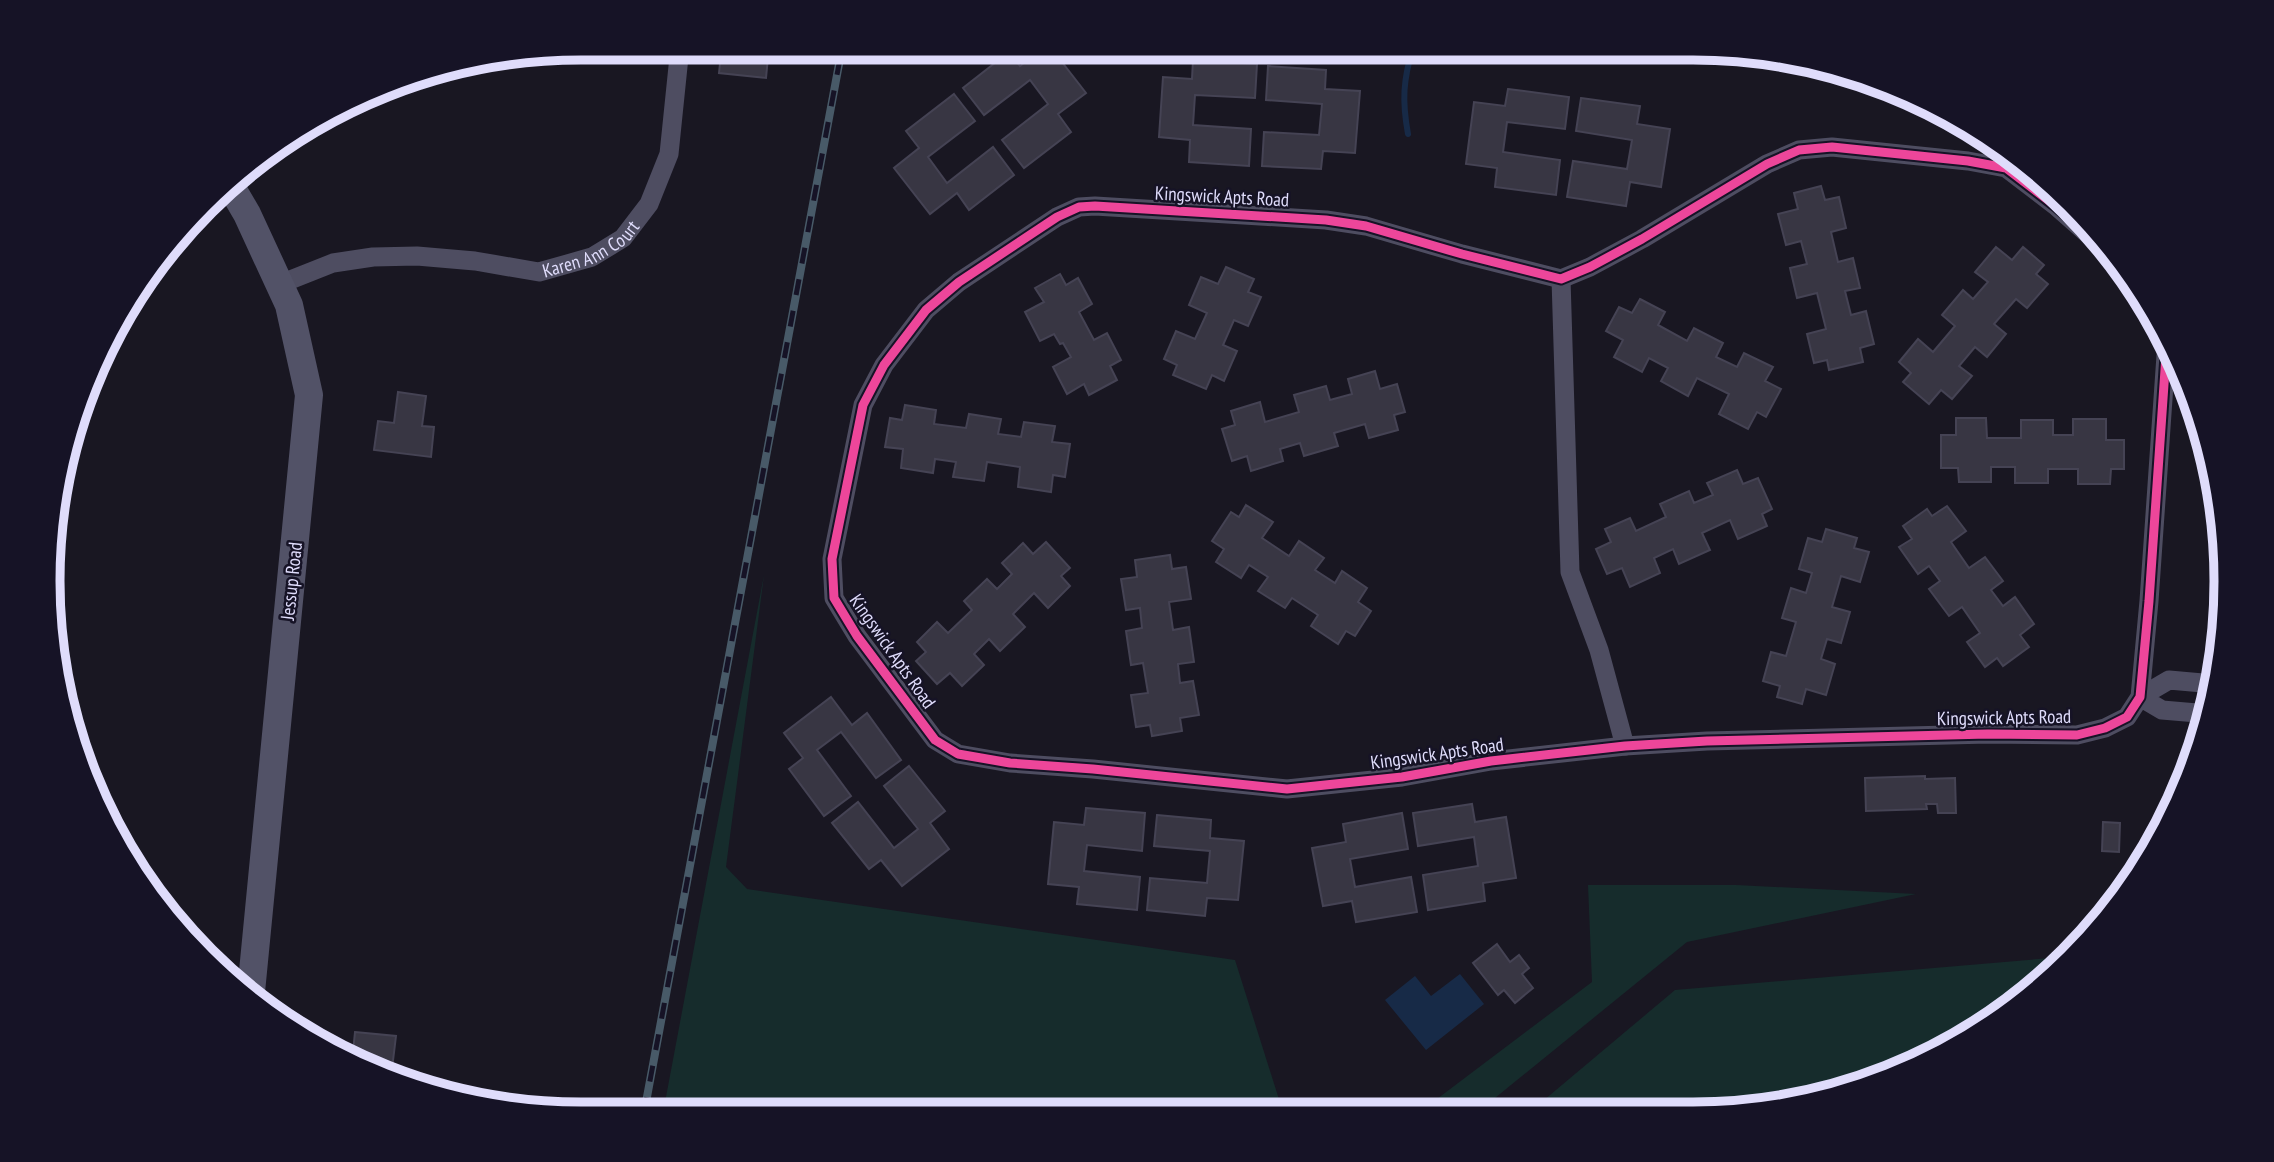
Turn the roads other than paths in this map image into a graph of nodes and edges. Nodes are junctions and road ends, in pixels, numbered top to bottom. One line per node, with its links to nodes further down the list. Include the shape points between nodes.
1 (679, 60): 5 (street, Karen Ann Court, via 669,154 649,204 623,238 592,257 540,272 475,261 373,257 333,262)
2 (234, 192): 5 (street, Jessup Road)
3 (2055, 205): 4 (street, via 2006,169 1832,147 1799,150)
4 (1561, 279): 10 (street, via 1570,572 1599,650); 10 (street, Kingswick Apts Road, via 1366,226 1326,220 1095,206 1057,217 959,282 926,310 884,366 863,405 832,559 834,597 857,636 935,740 958,754 1287,789)
5 (280, 284): 11 (street, Jessup Road, via 289,304 309,395)
6 (2166, 360): 8 (street)
7 (2204, 683): 8 (street, Kingswick Apts Road, via 2169,680)
8 (2140, 697): 9 (street, via 2162,710); 10 (street, Kingswick Apts Road, via 2127,716 2105,728 2077,734)
9 (2198, 713)
10 (1625, 746)
11 (252, 985)

